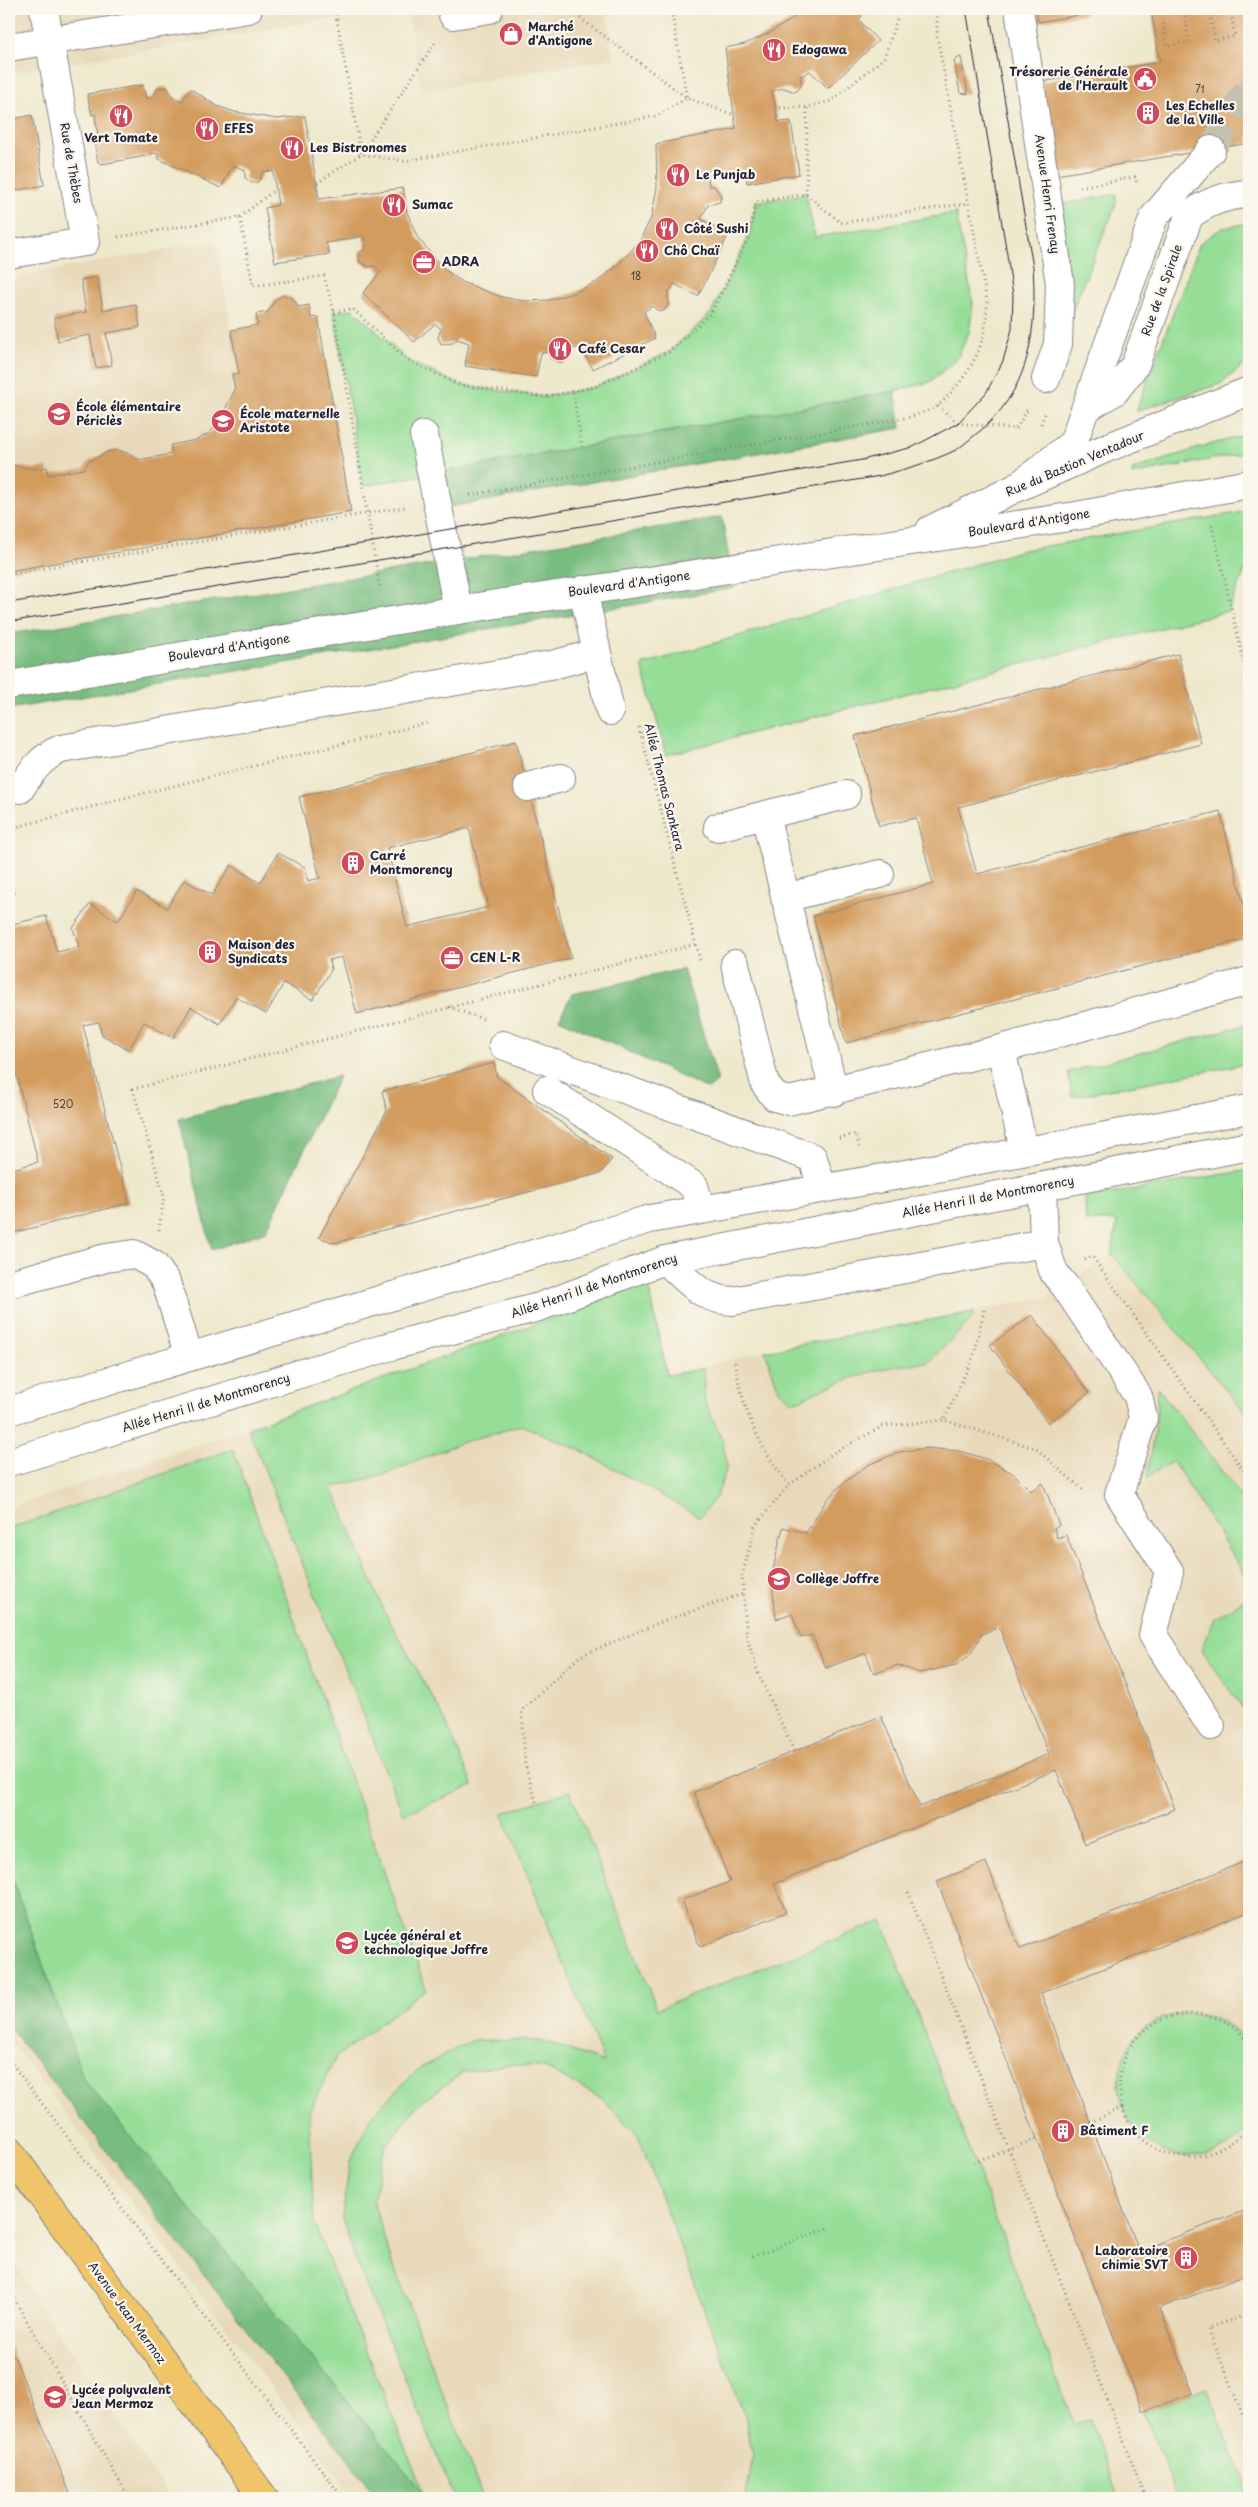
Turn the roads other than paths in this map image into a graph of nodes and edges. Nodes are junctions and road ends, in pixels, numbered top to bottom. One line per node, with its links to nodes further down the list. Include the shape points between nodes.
1 (44, 9): 6 (street, Rue de Thèbes)
2 (248, 9): 6 (street)
3 (489, 9): 5 (street)
4 (1019, 9): 11 (street, Avenue Henri Frenay, via 1060,284 1058,344)
5 (453, 12)
6 (50, 40): 7 (street); 10 (street, Rue de Thèbes, via 85,242)
7 (9, 47)
8 (1211, 150): 13 (street, via 1154,217)
9 (1249, 194): 13 (street, Rue de la Spirale, via 1203,204 1189,216 1135,365 1115,391)
10 (9, 254)
11 (1048, 390)
12 (1249, 391): 16 (street, Rue du Bastion Ventadour)
13 (1088, 408): 16 (street, via 1073,443)
14 (424, 435): 19 (street)
15 (1249, 484): 17 (street, Boulevard d'Antigone)
16 (1016, 488): 17 (street, Rue du Bastion Ventadour)
17 (903, 543): 18 (street, Boulevard d'Antigone)
18 (583, 590): 19 (street, Boulevard d'Antigone); 20 (street)
19 (458, 610): 21 (street, Boulevard d'Antigone)
20 (597, 653): 22 (street); 25 (street, via 556,664 61,749 50,753 38,764)
21 (9, 685)
22 (610, 711)
23 (561, 778): 24 (street)
24 (528, 787)
25 (20, 789)
26 (846, 795): 27 (street)
27 (765, 815): 28 (street); 30 (street)
28 (718, 827)
29 (880, 874): 30 (street)
30 (786, 898): 36 (street)
31 (735, 964): 36 (street, via 765,1084 775,1097 790,1101)
32 (1249, 981): 34 (street)
33 (503, 1045): 41 (street, via 813,1158)
34 (1001, 1049): 36 (street); 39 (street)
35 (547, 1090): 42 (street, via 694,1186)
36 (834, 1092)
37 (1249, 1109): 39 (street)
38 (1249, 1146): 40 (street, Allée Henri II de Montmorency)
39 (1024, 1150): 41 (street)
40 (1042, 1187): 43 (street); 44 (street, Allée Henri II de Montmorency)
41 (822, 1188): 42 (street)
42 (701, 1210): 46 (street, via 650,1219)
43 (1044, 1243): 44 (street, via 733,1301 716,1300 702,1293); 49 (street, via 1054,1273 1138,1396 1143,1418 1119,1494 1169,1571 1153,1635)
44 (665, 1260): 48 (street, Allée Henri II de Montmorency, via 539,1307 395,1345)
45 (9, 1284): 46 (street, via 106,1258 134,1254 154,1265 166,1282)
46 (189, 1357): 47 (street)
47 (9, 1411)
48 (9, 1462)
49 (1211, 1726)
50 (9, 2151): 51 (main road, Avenue Jean Mermoz)
51 (264, 2498)

